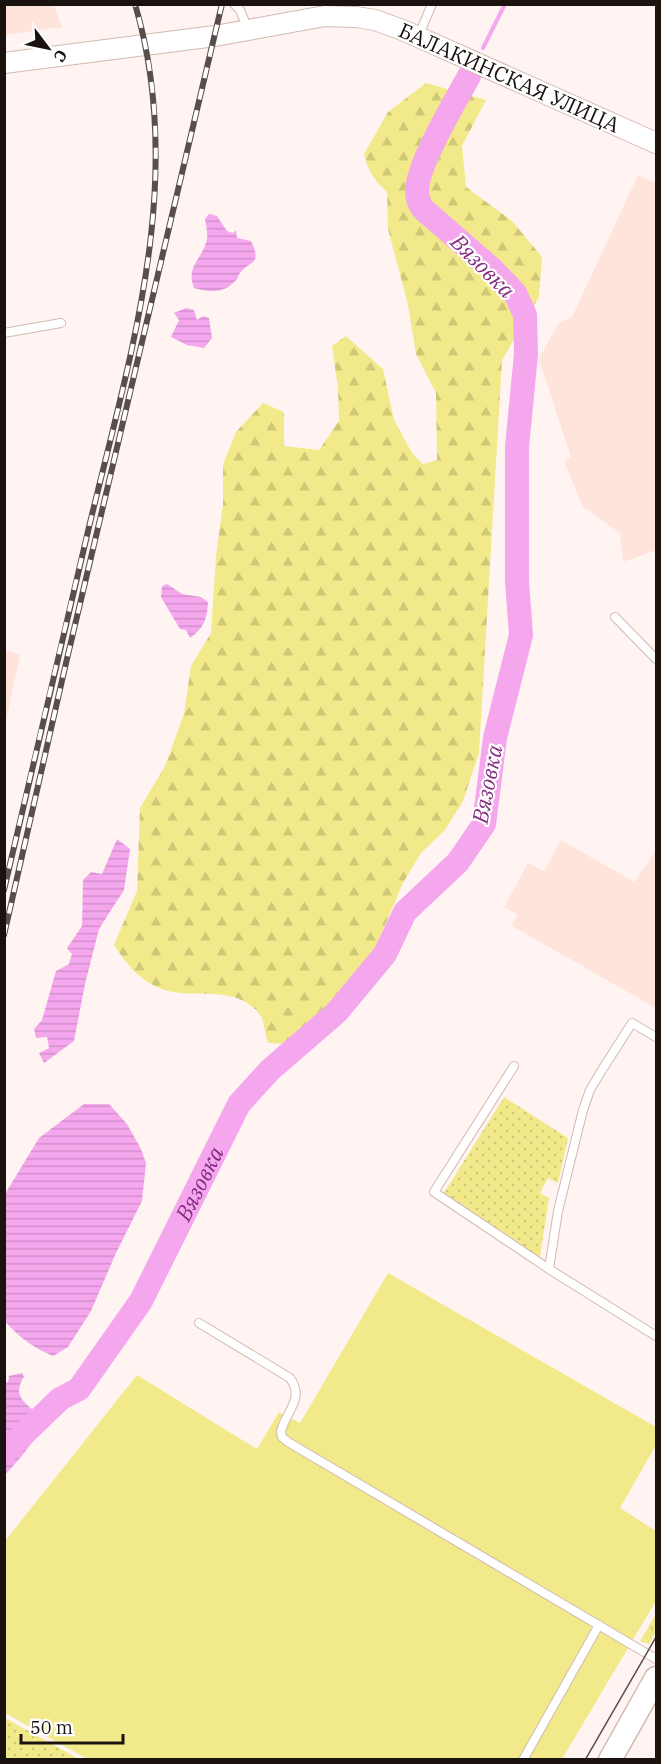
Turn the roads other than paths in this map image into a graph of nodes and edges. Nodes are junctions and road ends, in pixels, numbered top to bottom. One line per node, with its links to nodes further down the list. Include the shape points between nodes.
1 (234, 4): 3 (lane)
2 (432, 4): 4 (lane)
3 (248, 29): 4 (street, БАЛАКИНСКАЯ УЛИЦА, via 340,15 375,20); 5 (street, БАЛАКИНСКАЯ УЛИЦА)
4 (418, 37): 6 (street, БАЛАКИНСКАЯ УЛИЦА)
5 (4, 63)
6 (657, 143)
7 (62, 322): 8 (lane)
8 (4, 333)
9 (615, 617): 10 (lane)
10 (657, 659)
11 (657, 1037): 13 (lane, via 632,1023 590,1090 560,1200)
12 (514, 1066): 13 (lane, via 434,1192)
13 (549, 1269): 15 (lane)
14 (199, 1323): 16 (lane, via 295,1384 297,1398 281,1431 288,1442)
15 (657, 1336)
16 (598, 1625): 17 (lane); 19 (lane)
17 (657, 1659)
18 (657, 1678): 20 (main road)
19 (523, 1760)
20 (610, 1760)

